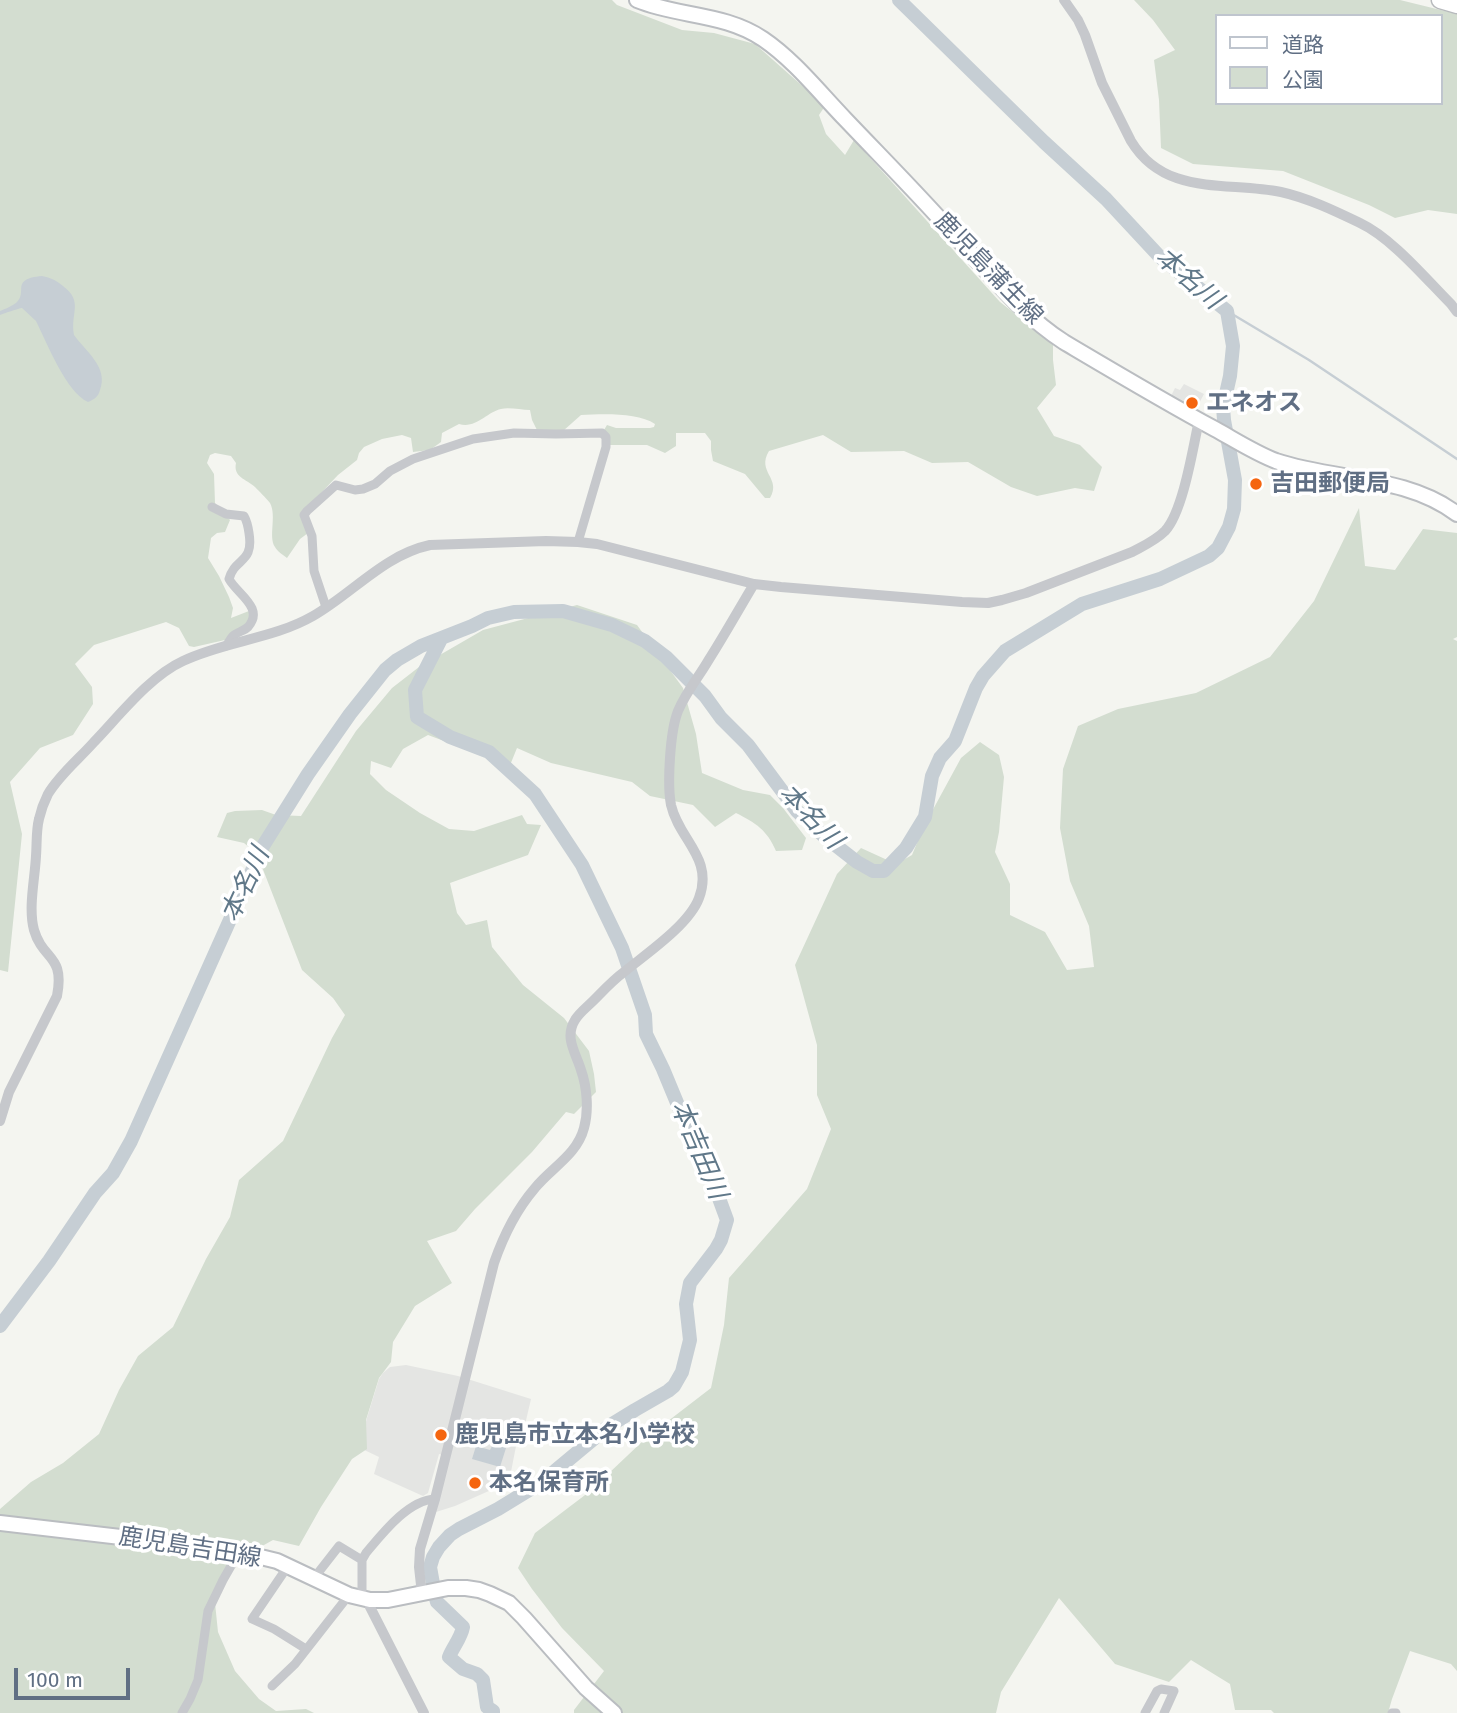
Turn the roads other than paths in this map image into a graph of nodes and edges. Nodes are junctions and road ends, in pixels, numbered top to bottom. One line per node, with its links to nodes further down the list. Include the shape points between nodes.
1 (637, 0): 4 (main road, 鹿児島蒲生線)
2 (1065, 0): 6 (street, via 1086,35 1102,83 1128,134 1151,165 1187,183 1293,195 1361,223 1382,235)
3 (1440, 0): 5 (highway)
4 (666, 4): 7 (main road, 鹿児島蒲生線, via 726,22 764,40 1040,325)
5 (1457, 5)
6 (1457, 312)
7 (1205, 424): 9 (main road, 鹿児島蒲生線, via 1262,455 1306,469 1397,486); 11 (street, via 1179,505 1165,531 1132,552 1026,593 988,603)
8 (212, 507): 13 (street, via 244,516 251,544 229,579 250,603 253,620)
9 (1457, 514)
10 (578, 542): 11 (street); 12 (street, via 414,548); 12 (street, via 606,447 602,433 514,433 473,439 413,459 363,489 336,485 307,511 314,571)
11 (754, 584): 16 (street, via 686,694 673,728 672,808 700,860 701,890 693,911 679,926 623,973 571,1027 570,1040 586,1089 584,1128 571,1154 527,1199 499,1250)
12 (326, 607): 13 (street, via 282,630)
13 (226, 646): 14 (street, via 195,655 160,675 48,794 37,830 32,921 38,939 55,961 59,984)
14 (2, 1107): 15 (street)
15 (0, 1121)
16 (435, 1499): 19 (street, via 398,1517); 22 (street, via 419,1557)
17 (0, 1523): 18 (main road, 鹿児島吉田線)
18 (239, 1552): 20 (main road, 鹿児島吉田線); 26 (street, via 208,1611 198,1680)
19 (362, 1560): 21 (street, via 339,1546); 23 (street)
20 (288, 1566): 21 (main road, 鹿児島吉田線); 24 (street, via 252,1619)
21 (314, 1578): 23 (main road, 鹿児島吉田線)
22 (426, 1593): 23 (main road, via 388,1600); 28 (main road, via 466,1588 509,1603)
23 (360, 1598): 24 (street); 27 (street, via 370,1607)
24 (306, 1649): 25 (street)
25 (272, 1686)
26 (181, 1713)
27 (424, 1713)
28 (614, 1713)
29 (1145, 1713): 30 (street, via 1157,1691 1174,1691)
30 (1164, 1713)

